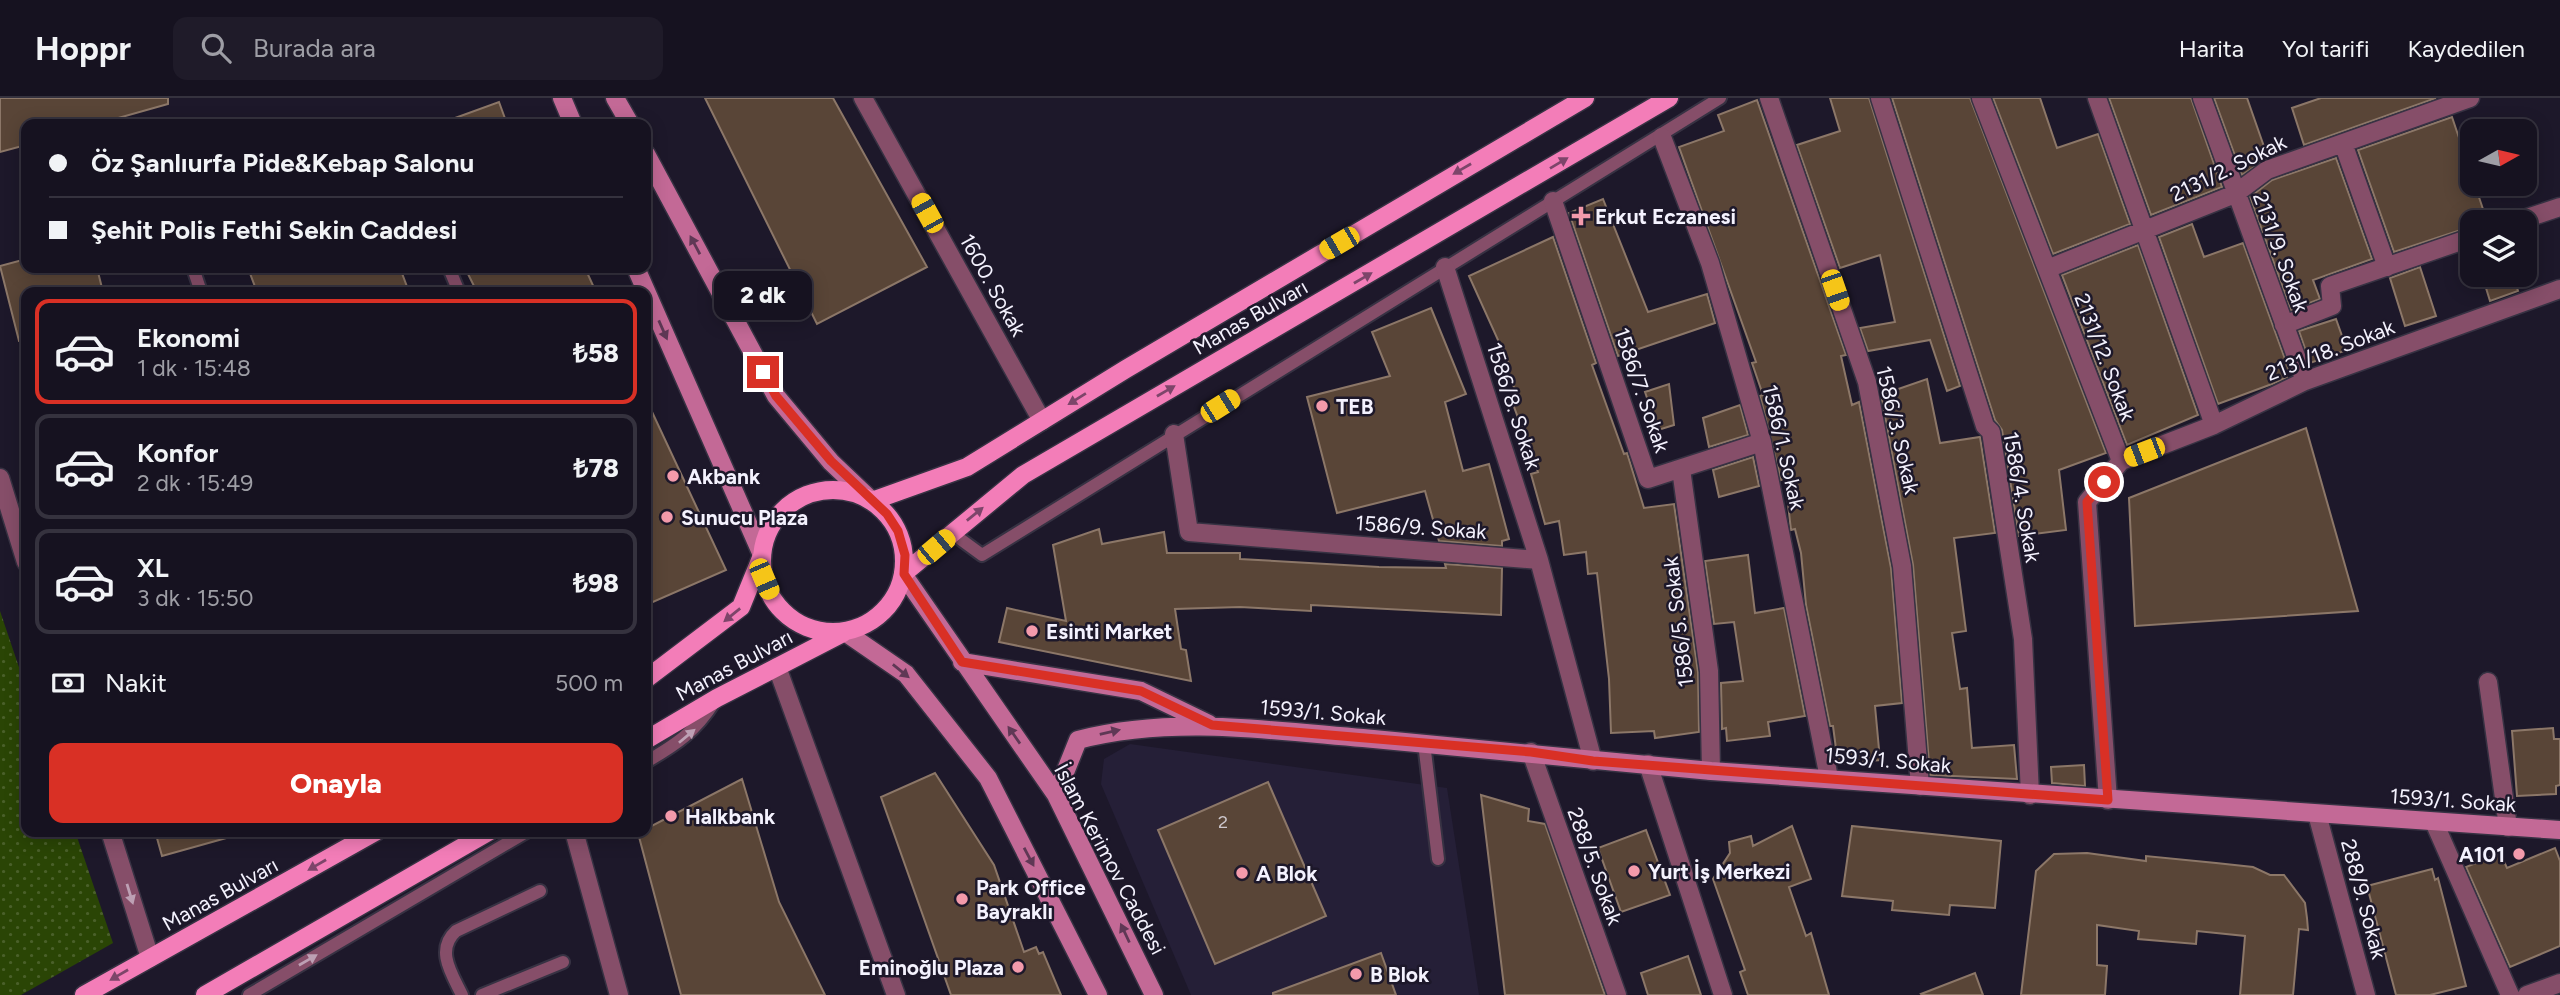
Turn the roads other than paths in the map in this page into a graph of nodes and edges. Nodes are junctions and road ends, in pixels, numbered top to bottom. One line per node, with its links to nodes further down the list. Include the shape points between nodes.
1 (562, 98): 13 (street)
2 (615, 98): 14 (street)
3 (863, 98): 31 (street, 1600. Sokak)
4 (1669, 98): 39 (main road, Manas Bulvarı, one-way to 4, via 1024,475)
5 (1720, 98): 15 (lane)
6 (1769, 98): 59 (street, 1586/3. Sokak, via 1867,382 1902,566)
7 (1880, 98): 61 (street, 1586/4. Sokak, via 1991,432 2022,639)
8 (1981, 98): 26 (street, 2131/12. Sokak)
9 (2097, 98): 22 (street)
10 (2202, 98): 18 (street, 2131/9. Sokak)
11 (2470, 98): 16 (street, 2131/2. Sokak)
12 (1581, 99): 31 (main road, Manas Bulvarı, one-way to 31)
13 (571, 119)
14 (627, 119)
15 (1662, 137): 19 (lane); 34 (street, 1586/1. Sokak, via 1710,263)
16 (2343, 143): 18 (street, 2131/2. Sokak, via 2267,170); 25 (street)
17 (651, 163): 38 (street, one-way to 17, via 776,396)
18 (2235, 194): 22 (street, 2131/2. Sokak); 29 (street, 2131/9. Sokak)
19 (1553, 201): 24 (lane); 36 (street, 1586/7. Sokak, via 1648,479)
20 (2560, 207): 21 (street)
21 (2537, 215)
22 (2145, 232): 26 (street, 2131/2. Sokak); 32 (street)
23 (2460, 242): 25 (street)
24 (1445, 267): 33 (lane); 42 (street, 1586/8. Sokak)
25 (2387, 267): 29 (street, via 2330,286 2332,306)
26 (2047, 269): 35 (street, 2131/12. Sokak)
27 (2560, 289): 30 (street, 2131/18. Sokak)
28 (651, 302): 41 (street, one-way to 41)
29 (2284, 325): 30 (street, 2131/9. Sokak)
30 (2305, 381): 32 (street, 2131/18. Sokak)
31 (1042, 421): 38 (main road, Manas Bulvarı, via 967,467)
32 (2214, 425): 35 (street, 2131/18. Sokak)
33 (1174, 434): 39 (lane, via 982,555); 42 (street, 1586/9. Sokak, via 1189,532)
34 (1762, 442): 36 (street, 1586/7. Sokak); 58 (street, 1586/1. Sokak)
35 (2121, 461): 62 (street, via 2087,502)
36 (1681, 469): 57 (street, 1586/5. Sokak, via 1709,671)
37 (0, 478): 40 (street)
38 (872, 501): 41 (main road, via 848,491 809,494 775,519); 43 (main road, via 898,531 905,555)
39 (952, 533): 43 (main road, Manas Bulvarı)
40 (21, 546)
41 (762, 555): 44 (main road, via 764,579 786,615 819,631); 47 (main road, Manas Bulvarı, one-way to 47, via 741,607)
42 (1539, 559): 55 (street)
43 (904, 574): 44 (main road, via 884,612); 45 (street, İslam Kerimov Caddesi)
44 (845, 632): 46 (main road, Manas Bulvarı); 84 (street, one-way to 84, via 906,674 988,778)
45 (962, 662): 50 (street, 1593/1. Sokak, via 1141,691); 60 (street, İslam Kerimov Caddesi, one-way to 45)
46 (777, 667): 49 (main road, Manas Bulvarı); 83 (street)
47 (651, 675)
48 (2488, 682): 65 (street)
49 (717, 698): 51 (main road, Manas Bulvarı); 54 (lane, one-way to 49, via 700,725)
50 (1212, 725): 52 (street, 1593/1. Sokak); 60 (street, 1593/1. Sokak, one-way to 50, via 1078,740 1118,729)
51 (651, 737)
52 (1424, 743): 53 (street, 1593/1. Sokak); 72 (lane)
53 (1531, 752): 55 (street, 1593/1. Sokak); 86 (street, 288/5. Sokak)
54 (651, 759)
55 (1593, 761): 56 (street, 1593/1. Sokak)
56 (1648, 764): 57 (street, 1593/1. Sokak); 87 (street)
57 (1711, 771): 58 (street, 1593/1. Sokak)
58 (1829, 778): 59 (street, 1593/1. Sokak)
59 (1920, 786): 61 (street, 1593/1. Sokak)
60 (1056, 795): 85 (street, İslam Kerimov Caddesi, one-way to 60)
61 (2030, 795): 62 (street, 1593/1. Sokak)
62 (2108, 800): 63 (street, 1593/1. Sokak)
63 (2317, 814): 64 (street, 1593/1. Sokak); 88 (street, 288/9. Sokak)
64 (2434, 822): 65 (street, 1593/1. Sokak); 89 (street)
65 (2508, 827): 66 (street, 1593/1. Sokak)
66 (2560, 830)
67 (112, 837): 74 (street, one-way to 74)
68 (367, 837): 74 (main road, Manas Bulvarı, one-way to 74)
69 (479, 837): 78 (main road)
70 (518, 837): 79 (lane, one-way to 70)
71 (576, 837): 82 (street)
72 (1438, 859)
73 (540, 891): 80 (lane, via 450,937 446,958)
74 (150, 958): 77 (main road, Manas Bulvarı, one-way to 77)
75 (563, 962): 81 (lane)
76 (2560, 983): 90 (street)
77 (84, 995)
78 (205, 995)
79 (249, 995)
80 (462, 995)
81 (482, 995)
82 (619, 995)
83 (895, 995)
84 (1098, 995)
85 (1154, 995)
86 (1617, 995)
87 (1723, 995)
88 (2366, 995)
89 (2510, 995)
90 (2527, 995)

